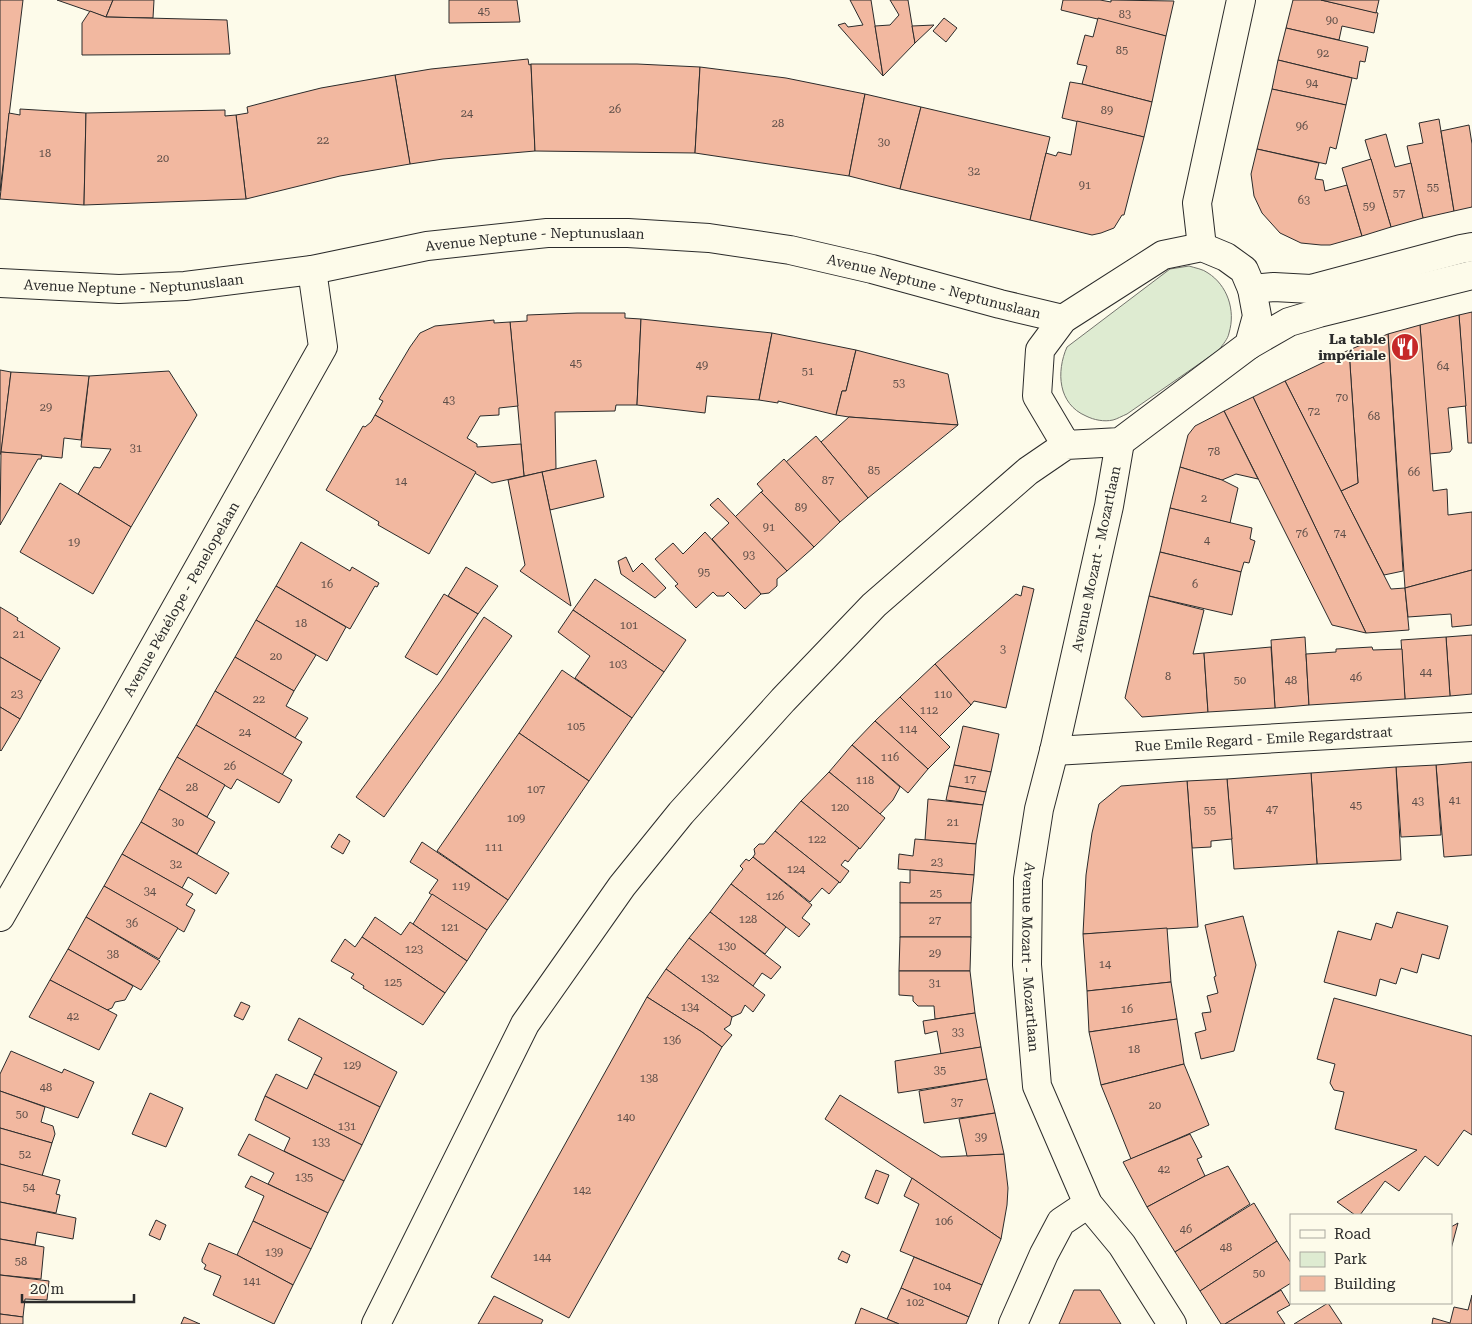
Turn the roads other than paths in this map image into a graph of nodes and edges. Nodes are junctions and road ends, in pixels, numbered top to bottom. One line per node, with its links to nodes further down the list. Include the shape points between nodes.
1 (1242, 0): 2 (street, via 1197,203)
2 (1202, 247): 7 (street, via 1226,257 1244,270); 8 (street, via 1163,256)
3 (1472, 247): 7 (street, via 1311,289)
4 (312, 270): 6 (street, Avenue Neptune - Neptunuslaan, via 214,284 128,289); 8 (street, Avenue Neptune - Neptunuslaan, via 427,246 547,234 628,233 709,238 790,250); 14 (street, Avenue Pénélope - Penelopelaan, via 323,347)
5 (1472, 275): 9 (street, via 1311,315 1289,322)
6 (0, 283)
7 (1252, 289): 9 (street, via 1257,316)
8 (1063, 319): 11 (street, via 1040,350 1037,396)
9 (1249, 345): 10 (street)
10 (1120, 442): 11 (street); 13 (street, Avenue Mozart - Mozartlaan, via 1109,506)
11 (1066, 445): 16 (street, via 1028,471 874,604 680,813 622,886 525,1024)
12 (1472, 727): 13 (street, Rue Emile Regard - Emile Regardstraat)
13 (1054, 751): 15 (street, Avenue Mozart - Mozartlaan, via 1039,809 1028,879 1027,965 1037,1086)
14 (0, 917)
15 (1088, 1204): 17 (street, via 1061,1222); 18 (street, Avenue Mozart - Mozartlaan, via 1122,1245)
16 (376, 1324)
17 (1014, 1324)
18 (1172, 1324)

